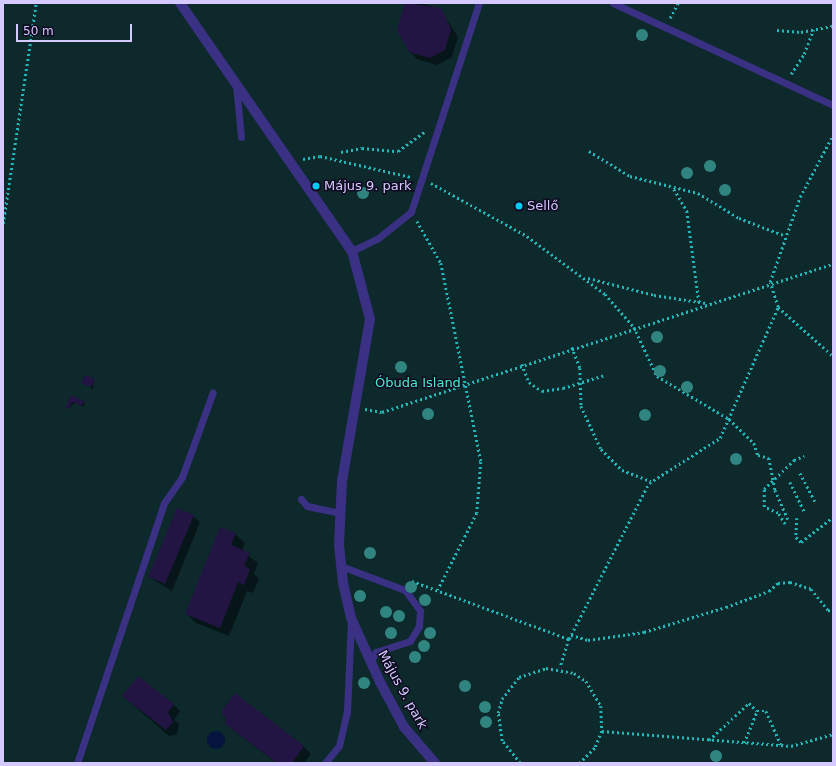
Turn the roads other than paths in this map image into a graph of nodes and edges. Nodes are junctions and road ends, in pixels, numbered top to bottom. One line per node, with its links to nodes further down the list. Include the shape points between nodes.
1 (180, 3): 4 (street, Május 9. park)
2 (478, 3): 7 (lane, via 411,212 377,239)
3 (613, 3): 5 (lane)
4 (236, 82): 6 (lane); 7 (street, Május 9. park)
5 (833, 105)
6 (241, 137)
7 (352, 251): 10 (street, Május 9. park, via 370,319 346,442)
8 (213, 392): 16 (lane, via 182,477 164,502)
9 (301, 499): 10 (lane, via 307,506)
10 (339, 514): 11 (street, Május 9. park)
11 (341, 566): 12 (street, Május 9. park); 14 (lane, via 405,590 417,604 420,618 416,634 410,641)
12 (351, 618): 13 (street, Május 9. park); 17 (lane, via 347,712 339,746)
13 (363, 647): 14 (lane); 15 (street, Május 9. park)
14 (382, 651): 15 (lane, via 376,652)
15 (370, 662): 18 (street, Május 9. park, via 404,727)
16 (77, 763)
17 (325, 763)
18 (435, 763)

